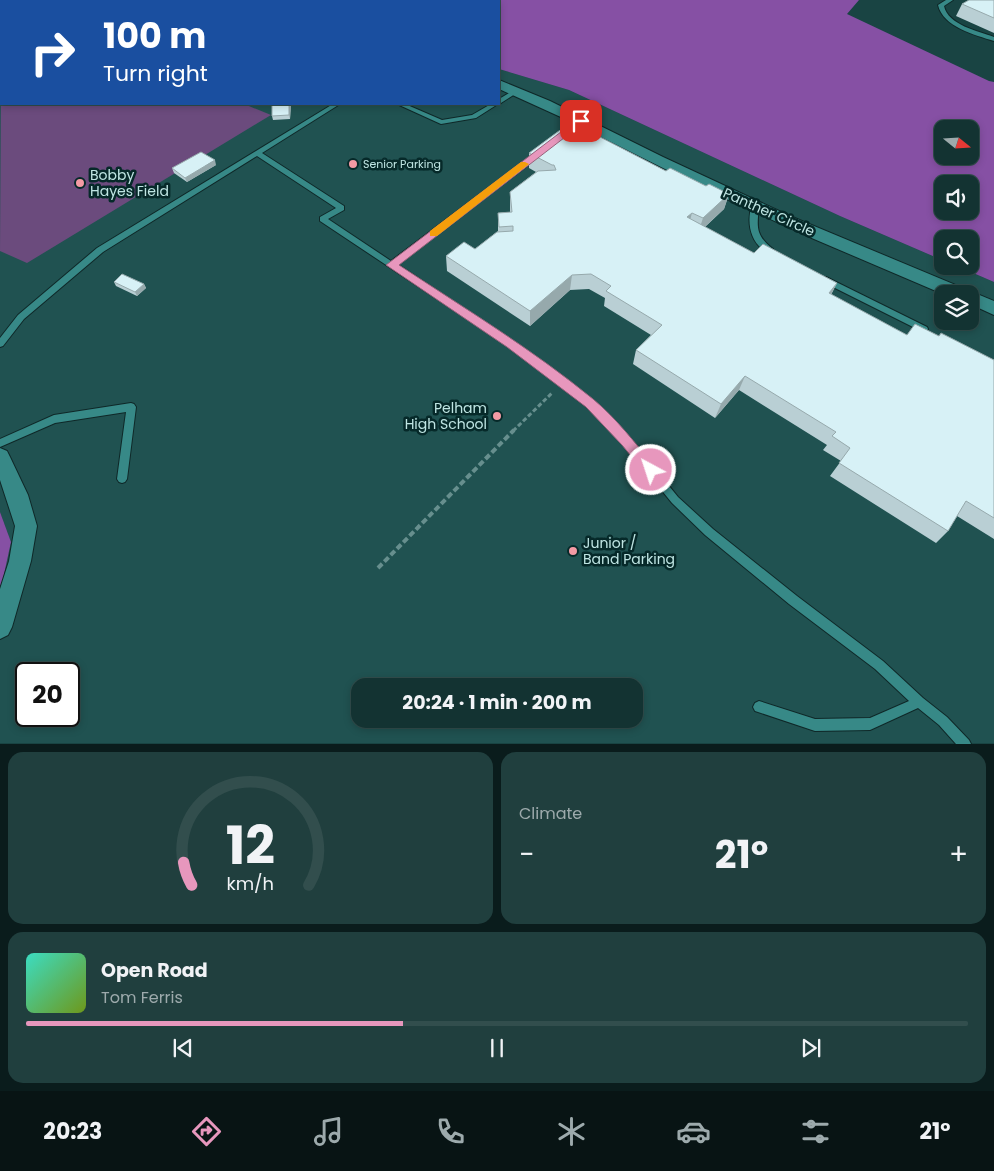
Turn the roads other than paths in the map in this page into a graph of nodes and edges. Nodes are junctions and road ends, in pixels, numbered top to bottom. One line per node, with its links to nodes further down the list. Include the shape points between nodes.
1 (950, 0): 2 (lane, via 941,5 946,19)
2 (994, 39)
3 (500, 84): 4 (street, Panther Circle)
4 (516, 91): 5 (lane); 11 (street, Panther Circle, via 578,124)
5 (500, 101)
6 (335, 105): 10 (lane)
7 (402, 105): 8 (lane, via 441,122 474,117)
8 (493, 105)
9 (542, 151): 13 (lane)
10 (257, 153): 13 (lane, via 341,208 323,219); 19 (lane, via 100,250 21,317)
11 (755, 206): 12 (lane, via 753,229 757,242); 15 (street, Panther Circle)
12 (779, 258)
13 (391, 265): 24 (lane, via 511,344 590,404 627,441 675,500 709,532 879,665)
14 (814, 274): 18 (lane)
15 (939, 285)
16 (979, 301): 17 (street)
17 (994, 308)
18 (936, 335)
19 (0, 344)
20 (0, 444): 22 (lane, via 54,419 131,407)
21 (0, 457): 23 (street, via 17,495 26,526 20,561)
22 (122, 479)
23 (0, 627)
24 (919, 702): 25 (lane, via 870,724 815,725); 26 (lane)
25 (759, 707)
26 (965, 744)

